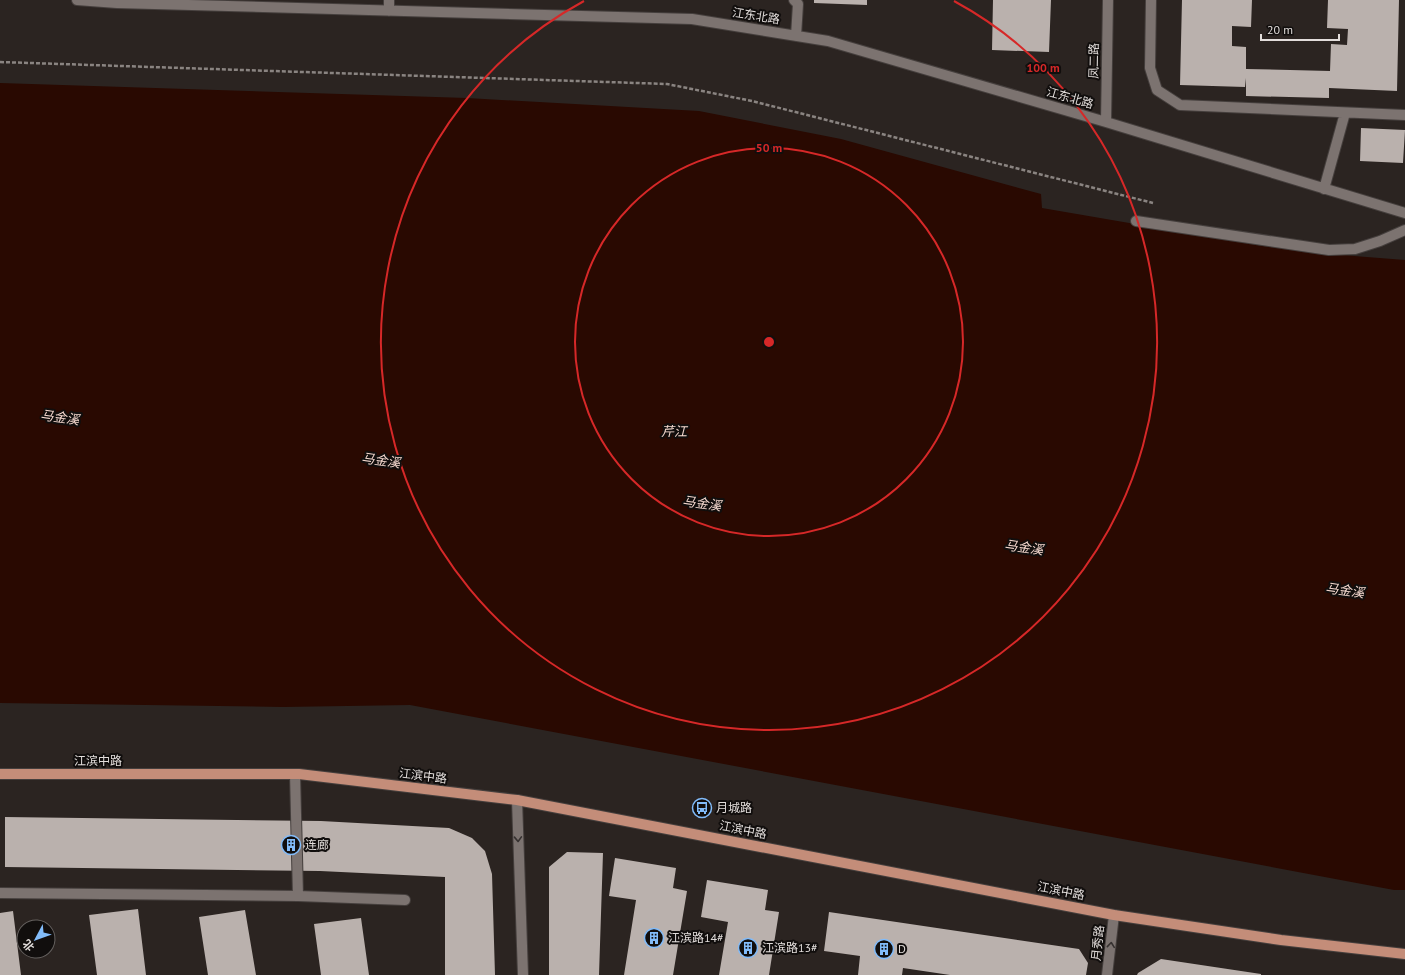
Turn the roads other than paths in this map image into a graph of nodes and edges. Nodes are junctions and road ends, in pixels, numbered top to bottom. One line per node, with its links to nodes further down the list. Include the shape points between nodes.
1 (77, 0): 6 (street, 江东北路, via 117,3)
2 (389, 0): 7 (street)
3 (794, 0): 8 (street, via 798,4)
4 (1108, 0): 11 (street, 凤二路)
5 (1151, 0): 9 (street, via 1150,68 1157,90 1180,105)
6 (330, 4): 7 (street, 江东北路)
7 (389, 11): 8 (street, 江东北路, via 692,19)
8 (796, 36): 11 (street, 江东北路, via 828,41)
9 (1345, 112): 10 (street); 12 (street)
10 (1405, 115)
11 (1106, 122): 12 (street, 江东北路)
12 (1324, 188): 13 (street, 江东北路)
13 (1405, 213)
14 (1136, 221): 15 (street, via 1329,250 1355,249)
15 (1405, 230)
16 (0, 774): 17 (main road, 江滨中路)
17 (295, 774): 18 (main road, 江滨中路); 20 (street)
18 (517, 800): 22 (main road, 江滨中路); 24 (street, one-way to 24)
19 (0, 893): 20 (street)
20 (298, 896): 21 (street)
21 (405, 900)
22 (1114, 915): 23 (main road, 江滨中路, via 1281,940); 25 (street, 月秀路, one-way to 22)
23 (1405, 954)
24 (523, 975)
25 (1107, 975)

